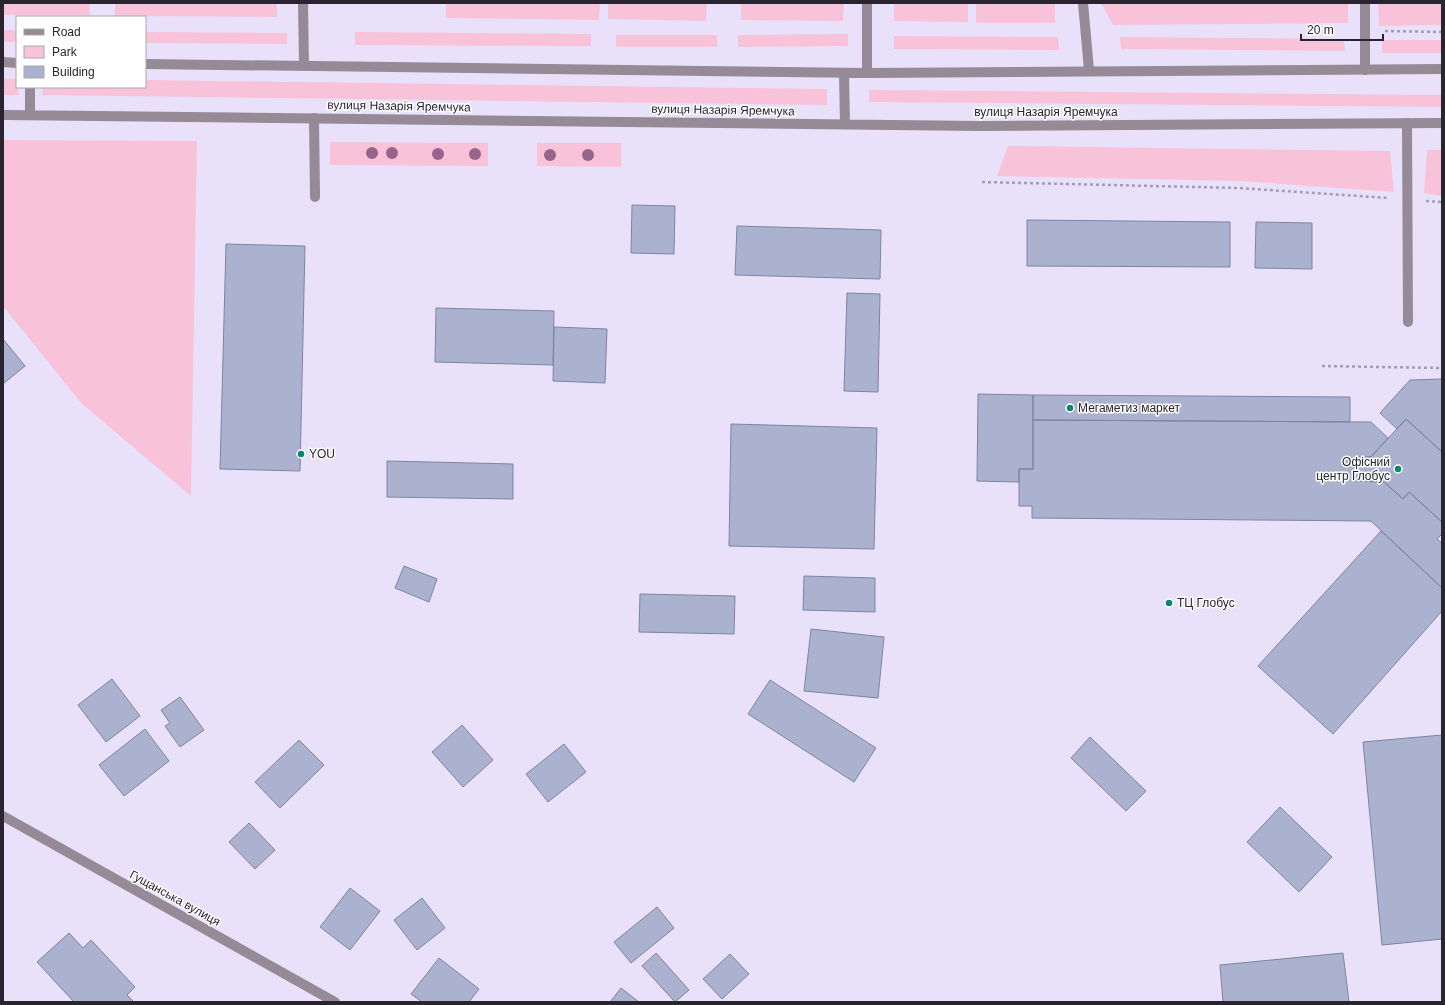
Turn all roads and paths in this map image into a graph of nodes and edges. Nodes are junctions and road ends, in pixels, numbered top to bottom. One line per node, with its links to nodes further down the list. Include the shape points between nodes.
1 (303, 3): 10 (street)
2 (867, 3): 15 (street)
3 (1083, 3): 12 (street)
4 (1365, 3): 5 (street)
5 (1365, 31): 6 (path); 13 (street)
6 (1442, 32)
7 (3, 62): 8 (street)
8 (16, 63)
9 (146, 64): 10 (street)
10 (304, 66): 14 (street)
11 (1442, 69): 13 (street)
12 (1089, 70): 13 (street); 15 (street)
13 (1365, 70)
14 (844, 72): 15 (street); 22 (street)
15 (867, 73)
16 (30, 88): 18 (street)
17 (3, 115): 18 (street, вулиця Назарія Яремчука)
18 (30, 115): 19 (street, вулиця Назарія Яремчука)
19 (314, 118): 22 (street, вулиця Назарія Яремчука); 24 (street)
20 (1406, 123): 21 (street, вулиця Назарія Яремчука); 22 (street, вулиця Назарія Яремчука, via 988,126); 25 (street)
21 (1442, 123)
22 (844, 124)
23 (982, 182): 25 (path, via 1239,188)
24 (315, 197)
25 (1407, 199): 26 (path); 27 (street)
26 (1442, 202)
27 (1408, 322)
28 (1322, 366): 29 (path)
29 (1442, 368)
30 (3, 816): 31 (street, Гущанська вулиця)
31 (335, 1002)

